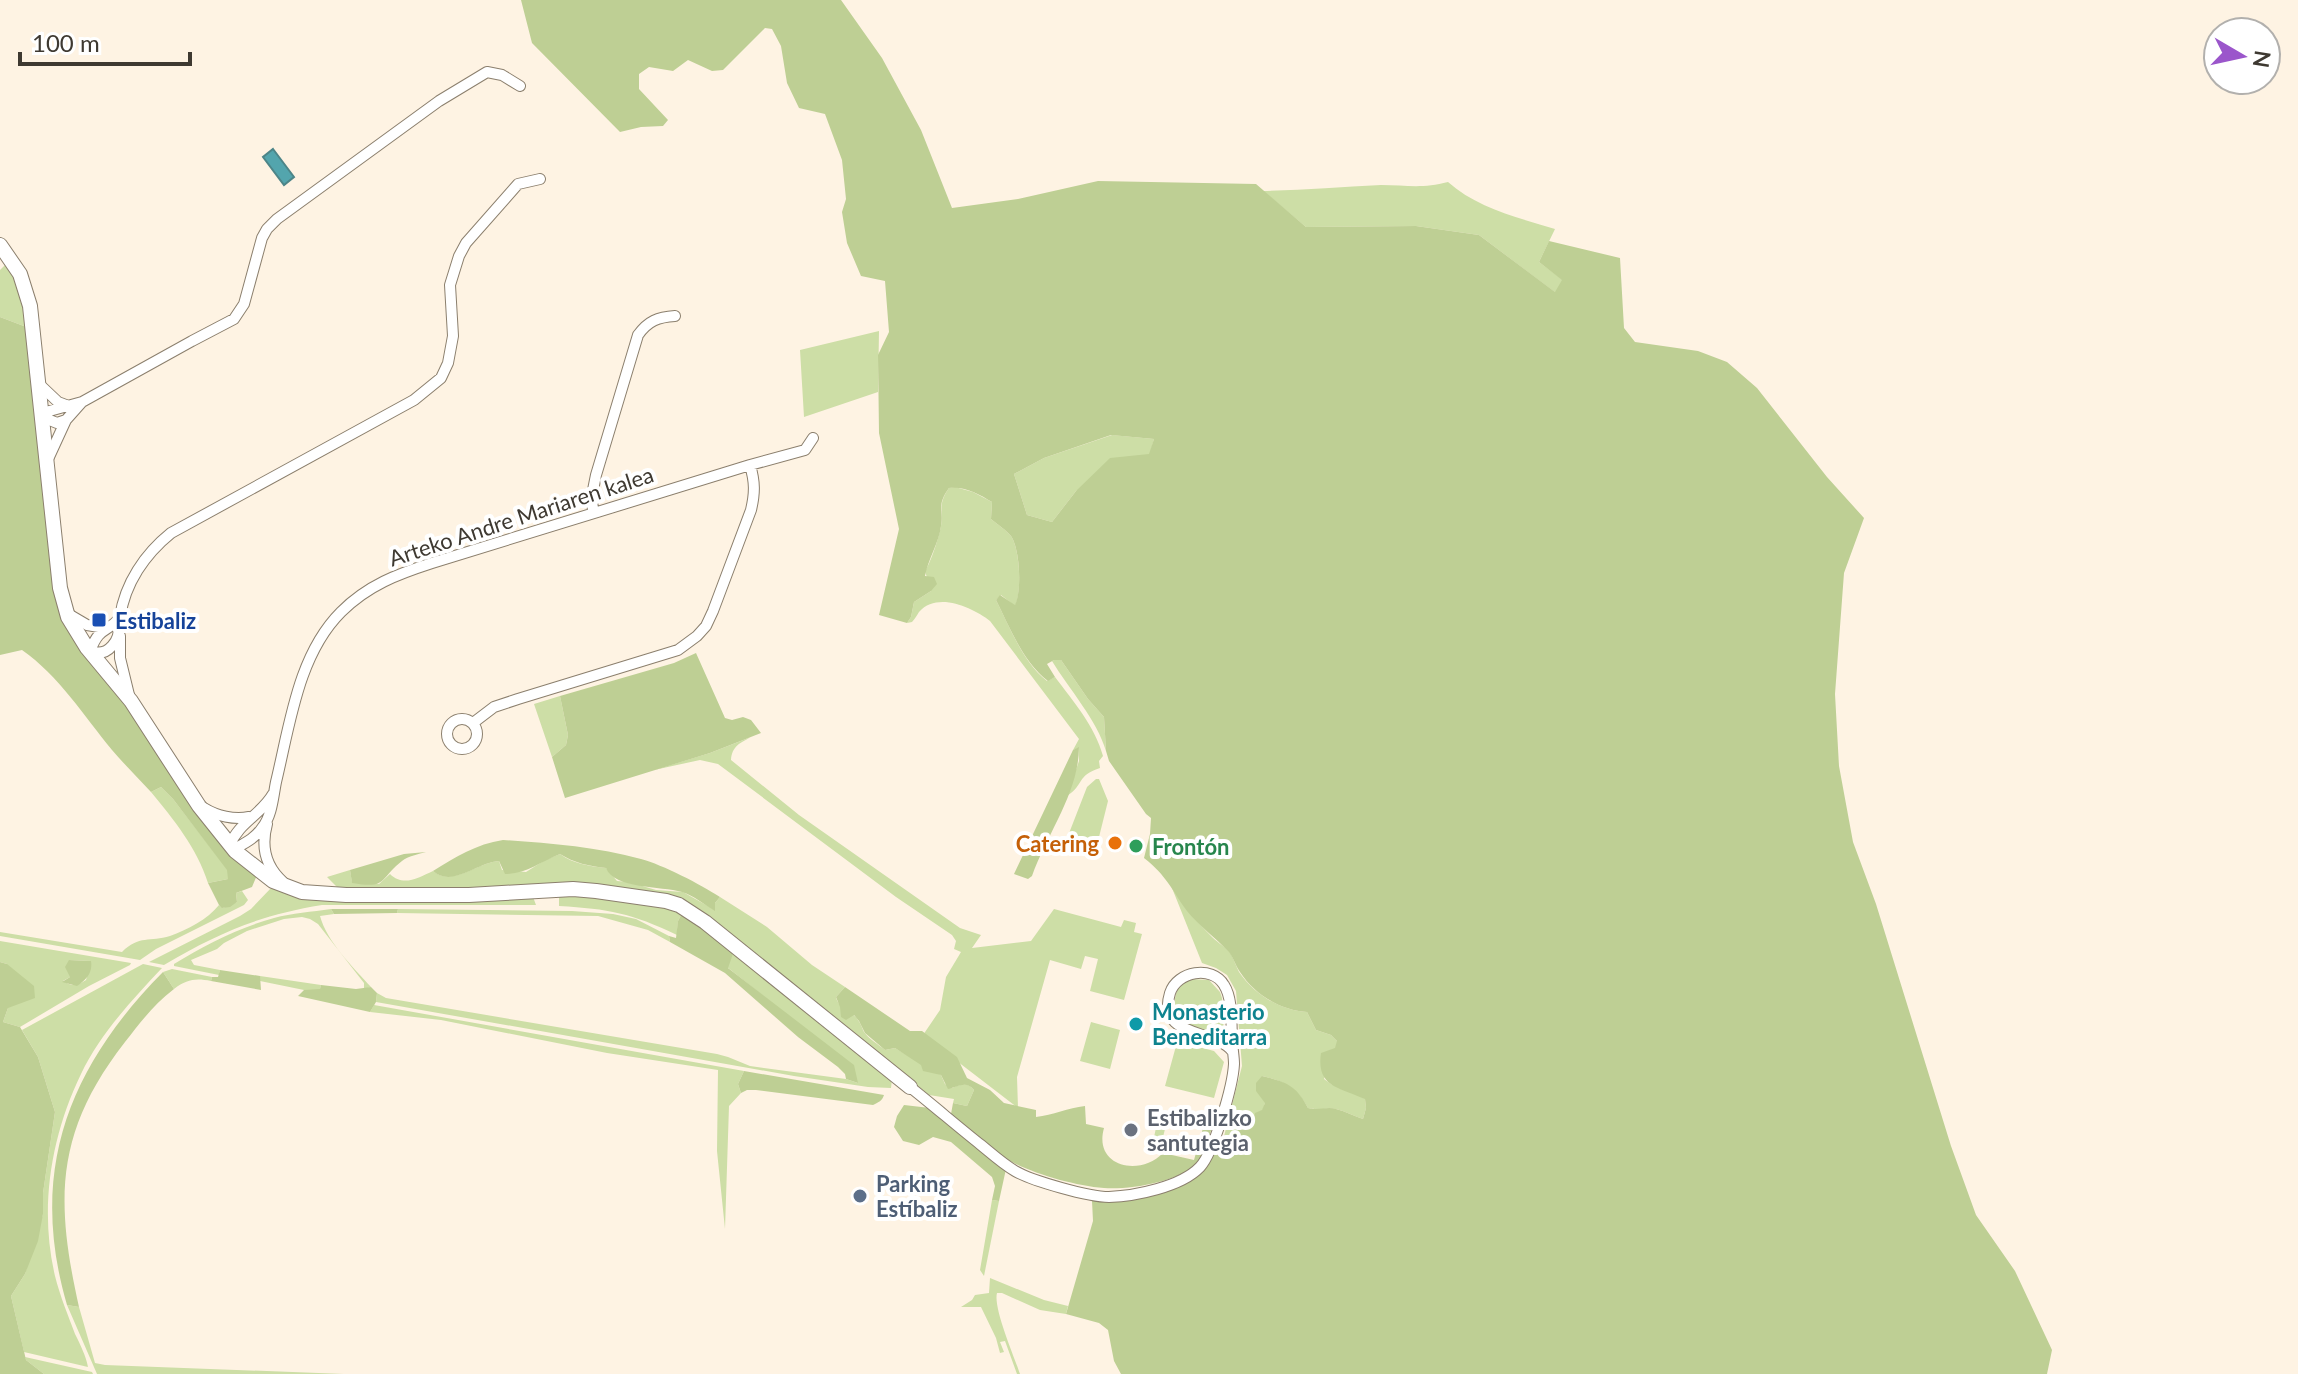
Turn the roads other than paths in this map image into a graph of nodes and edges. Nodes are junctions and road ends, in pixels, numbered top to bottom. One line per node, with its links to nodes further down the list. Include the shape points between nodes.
1 (520, 86): 6 (street, via 487,72 439,101 267,229 244,304 234,319)
2 (540, 179): 15 (street, via 518,184 459,256 450,285 452,351 441,378 414,400 171,533 136,573)
3 (0, 245): 5 (street, via 26,289)
4 (675, 316): 13 (street, via 649,323 634,344 596,475)
5 (39, 384): 7 (street); 8 (street)
6 (82, 402): 7 (street); 9 (street)
7 (68, 405): 8 (street)
8 (42, 413): 9 (street, via 57,423); 11 (street)
9 (66, 420): 11 (street)
10 (813, 438): 12 (street, Arteko Andre Mariaren kalea, via 805,450)
11 (47, 463): 14 (street)
12 (750, 465): 13 (street, Arteko Andre Mariaren kalea); 20 (street, via 755,482 751,510 713,611 697,636 678,650 494,707)
13 (593, 513): 21 (street, Arteko Andre Mariaren kalea, via 389,577 354,600 326,630 308,663)
14 (66, 611): 16 (street, via 87,625); 18 (street)
15 (120, 618): 16 (street); 17 (street)
16 (105, 628): 18 (street)
17 (120, 635): 18 (street, via 107,651); 19 (street)
18 (90, 651): 19 (street)
19 (131, 701): 22 (street)
20 (473, 723)
21 (273, 794): 23 (street); 24 (street, Arteko Andre Mariaren kalea)
22 (198, 804): 23 (street, via 213,814); 25 (street)
23 (251, 817): 25 (street)
24 (268, 819): 25 (street, via 255,837 238,847); 26 (street, Arteko Andre Mariaren kalea, via 264,852 275,875)
25 (230, 845): 26 (street, via 257,870)
26 (291, 888): 28 (street, via 320,894 469,895 573,889 679,905)
27 (1233, 1052): 27 (street, via 1225,986 1208,974 1184,976 1169,994 1170,1014 1179,1026); 28 (street, via 1212,1147 1197,1170 1149,1192 1107,1197 1016,1173)
28 (910, 1087)

